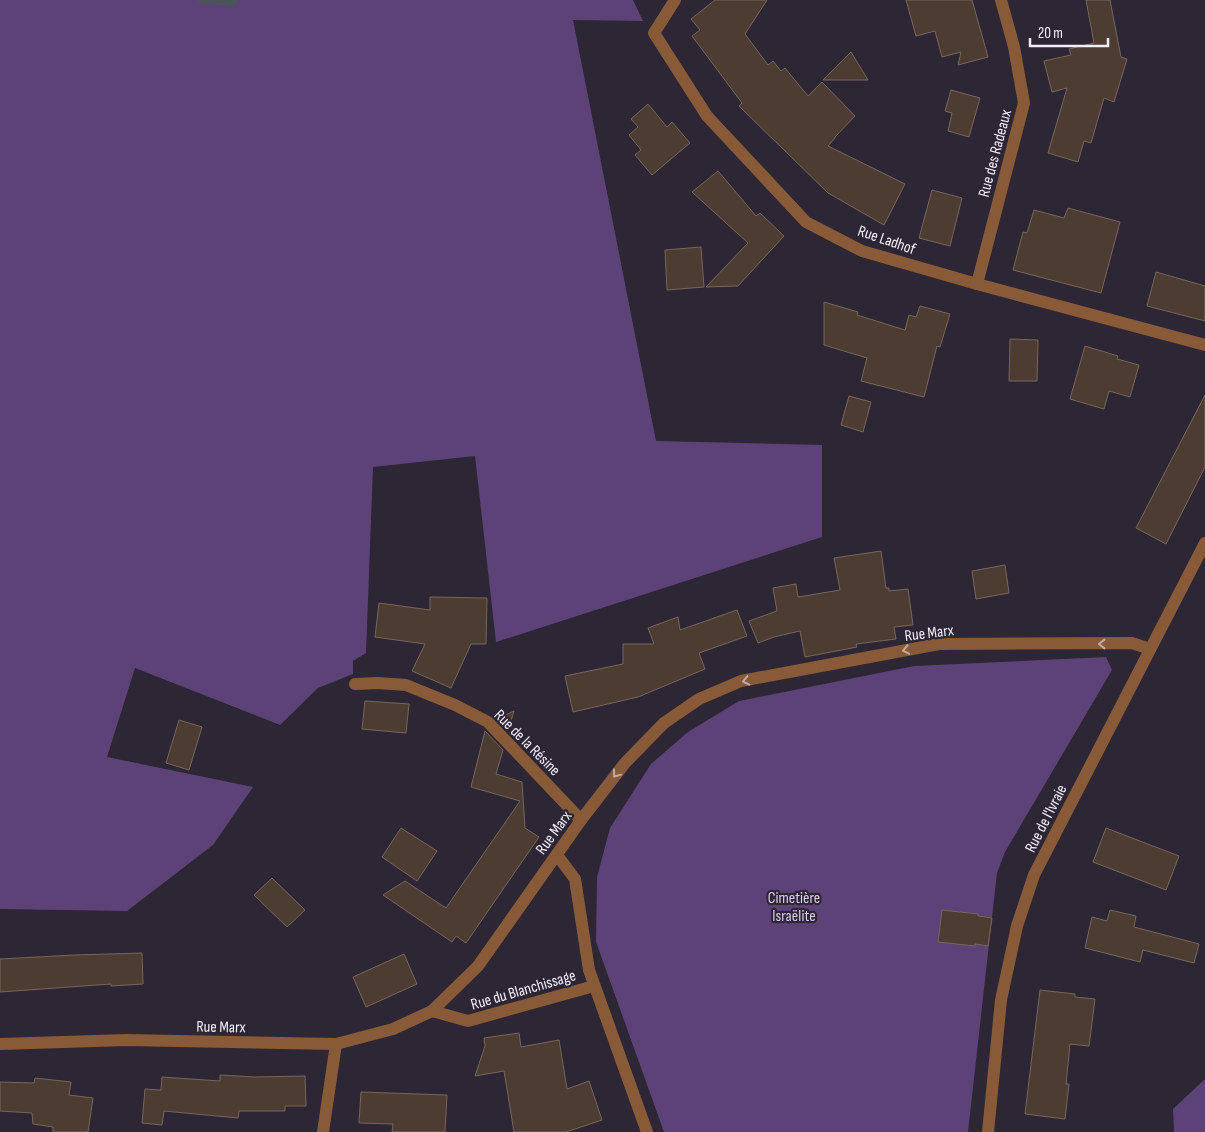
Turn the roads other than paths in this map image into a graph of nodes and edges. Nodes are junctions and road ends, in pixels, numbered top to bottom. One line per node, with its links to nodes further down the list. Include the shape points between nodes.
1 (675, 0): 3 (street, Rue Ladhof, via 654,33 707,116 806,222 862,251)
2 (1001, 0): 3 (street, Rue des Radeaux, via 1024,102)
3 (977, 284): 4 (street, Rue Ladhof)
4 (1205, 345)
5 (1205, 542): 6 (street, Rue de l'Ivraie)
6 (1150, 649): 8 (street, Rue Marx, one-way to 8, via 1132,644 939,644 741,681 699,699 664,724 625,763); 16 (street, Rue de l'Ivraie, via 1034,875 1017,926 1001,1000)
7 (355, 684): 8 (street, Rue de la Résine, via 406,685 488,722)
8 (581, 820): 9 (street, Rue Marx)
9 (557, 855): 10 (street, Rue du Blanchissage, via 575,880); 11 (street, Rue Marx, via 478,966)
10 (594, 986): 11 (street, Rue du Blanchissage, via 468,1021); 15 (street, Rue du Blanchissage)
11 (432, 1011): 13 (street, Rue Marx, via 393,1030)
12 (0, 1044): 13 (street, Rue Marx, via 126,1040)
13 (336, 1044): 14 (street)
14 (322, 1132)
15 (647, 1132)
16 (988, 1132)

